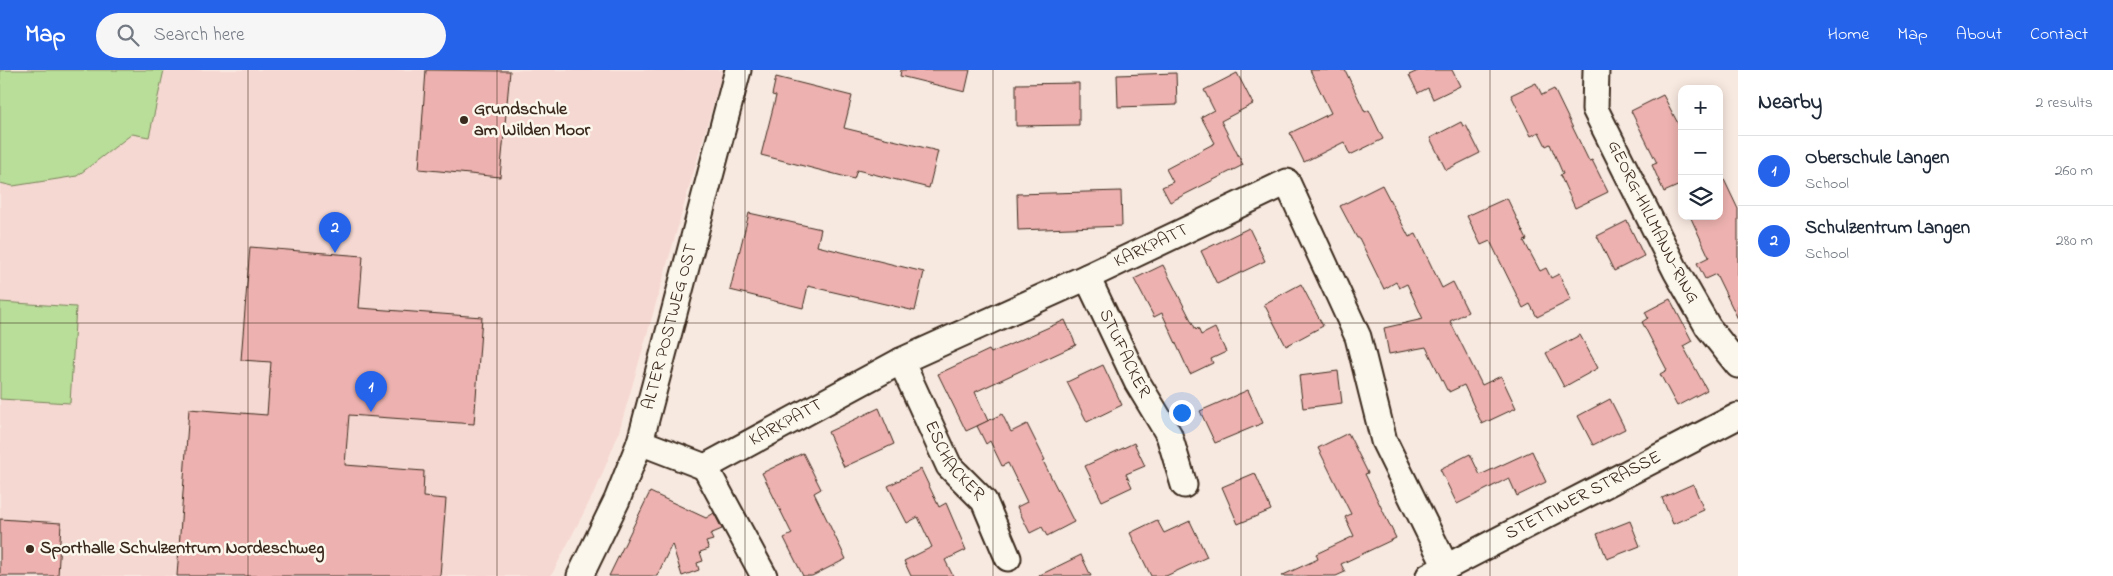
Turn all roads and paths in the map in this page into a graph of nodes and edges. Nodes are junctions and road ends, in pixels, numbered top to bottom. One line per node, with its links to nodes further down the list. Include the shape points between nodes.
1 (738, 70): 7 (street, ALTER POSTWEG OST)
2 (1596, 70): 5 (street, GEORG-HILLMANN-RING, via 1596,109 1676,271 1708,327)
3 (1087, 277): 4 (street, KARKPATT); 9 (street, STUFACKER, via 1137,382 1169,435); 11 (street, KARKPATT, via 1287,182 1358,337 1384,441)
4 (901, 361): 8 (street, KARKPATT); 10 (street, ESCHACKER, via 949,466 984,501)
5 (1738, 365)
6 (1738, 416): 11 (street, STETTINER STRASSE)
7 (640, 442): 8 (street); 12 (street, ALTER POSTWEG OST, via 617,500)
8 (705, 467): 13 (street)
9 (1184, 484)
10 (1008, 558)
11 (1438, 571)
12 (580, 576)
13 (764, 576)

